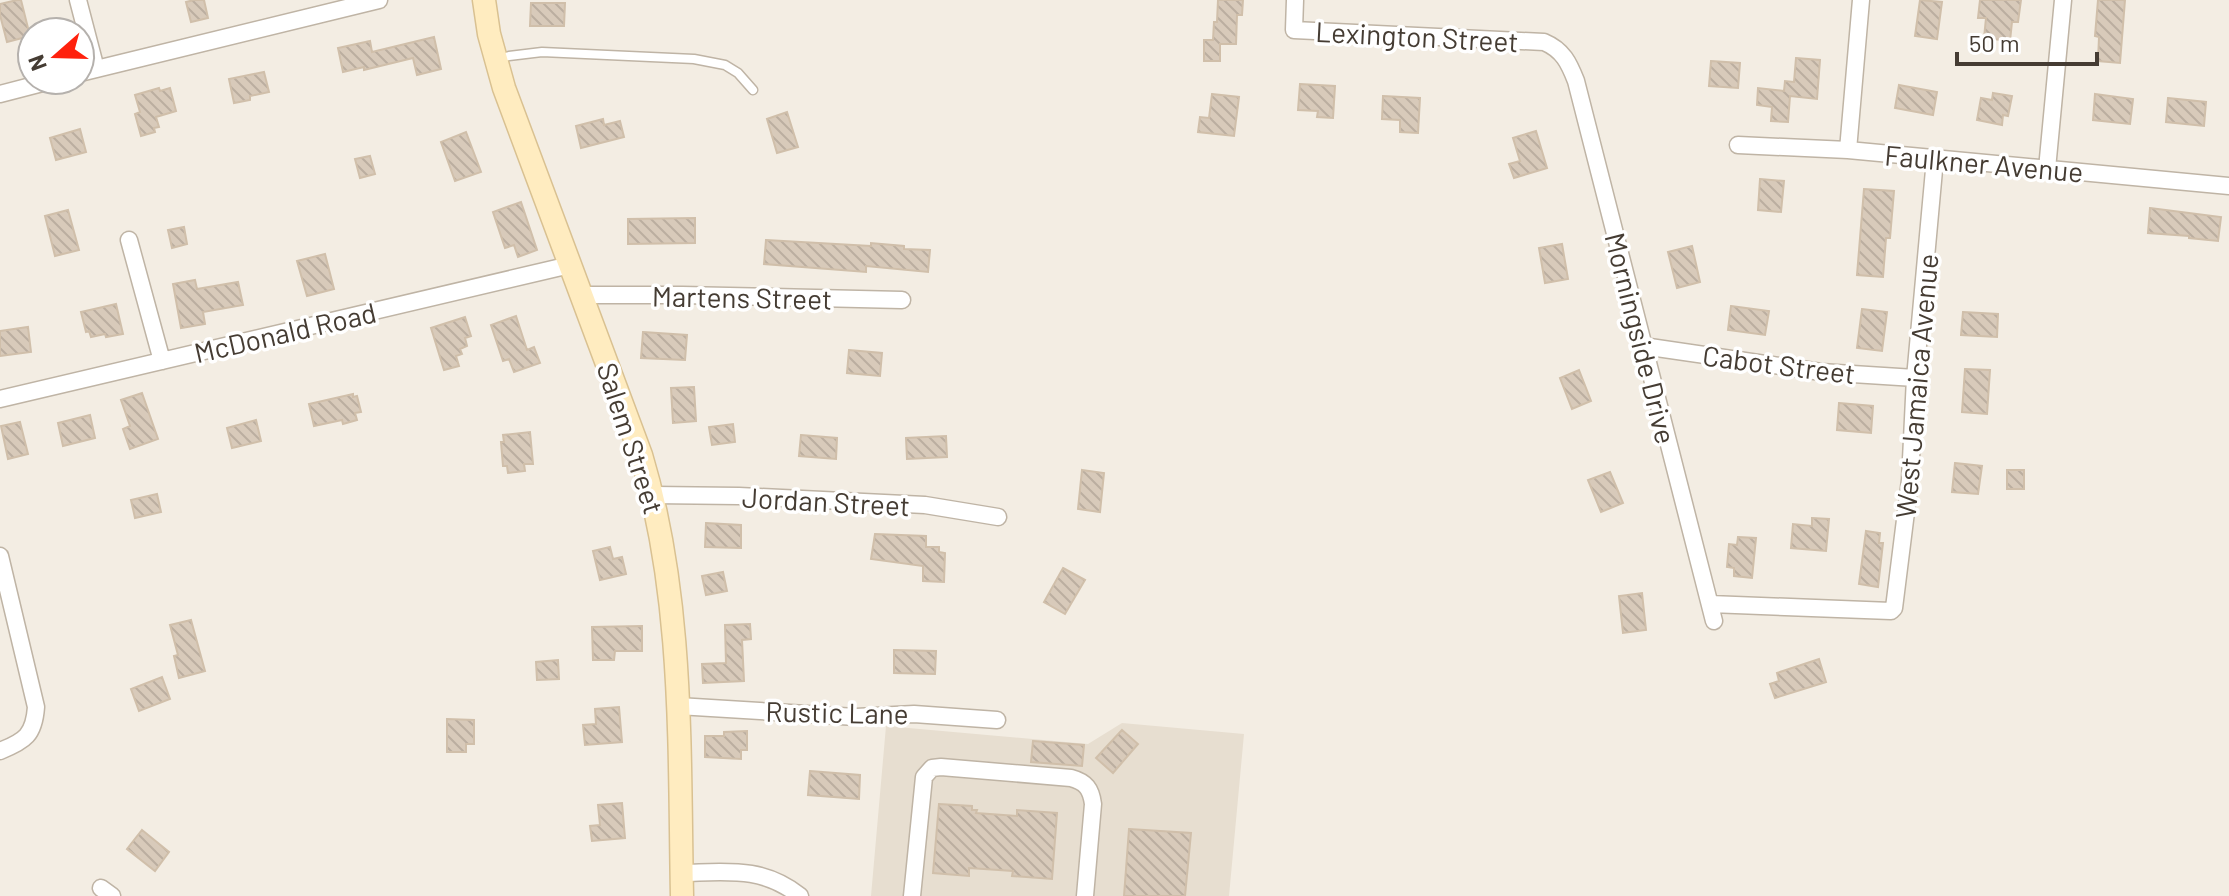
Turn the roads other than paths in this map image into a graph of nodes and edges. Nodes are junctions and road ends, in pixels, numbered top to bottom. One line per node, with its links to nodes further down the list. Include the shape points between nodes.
1 (379, 0): 8 (street)
2 (484, 0): 7 (street, Salem Street)
3 (1295, 0): 6 (street, Lexington Street, via 1294,30 1544,42)
4 (1861, 0): 11 (street)
5 (2063, 0): 13 (street)
6 (1565, 56): 19 (street, Morningside Drive, via 1576,81)
7 (495, 60): 9 (lane, via 542,52 694,59 725,65); 16 (street, Salem Street)
8 (96, 69)
9 (753, 90)
10 (1738, 145): 11 (street, Faulkner Avenue)
11 (1848, 150): 12 (street, Faulkner Avenue)
12 (1935, 159): 13 (street, Faulkner Avenue); 21 (street, West Jamaica Avenue)
13 (2047, 169): 14 (street, Faulkner Avenue)
14 (2229, 186)
15 (129, 240): 20 (street)
16 (570, 265): 17 (street, Salem Street); 20 (street, McDonald Road)
17 (581, 295): 18 (street, Martens Street); 23 (street, Salem Street)
18 (902, 300)
19 (1643, 346): 21 (street, Cabot Street, via 1821,372); 26 (street, Morningside Drive, via 1712,613)
20 (162, 361): 22 (street, McDonald Road)
21 (1915, 378): 26 (street, West Jamaica Avenue, via 1910,480)
22 (0, 399)
23 (653, 495): 24 (street, Jordan Street, via 925,505); 27 (street, Salem Street, via 667,567)
24 (998, 517)
25 (0, 556): 29 (street, via 36,707 30,733)
26 (1891, 611)
27 (678, 706): 28 (street, Rustic Lane); 30 (street, Salem Street)
28 (997, 720)
29 (0, 751)
30 (682, 885): 31 (street, via 754,874 778,881)
31 (800, 896)
32 (912, 896): 33 (street, via 924,777 941,767 1071,778 1087,786 1093,804)
33 (1085, 896)

